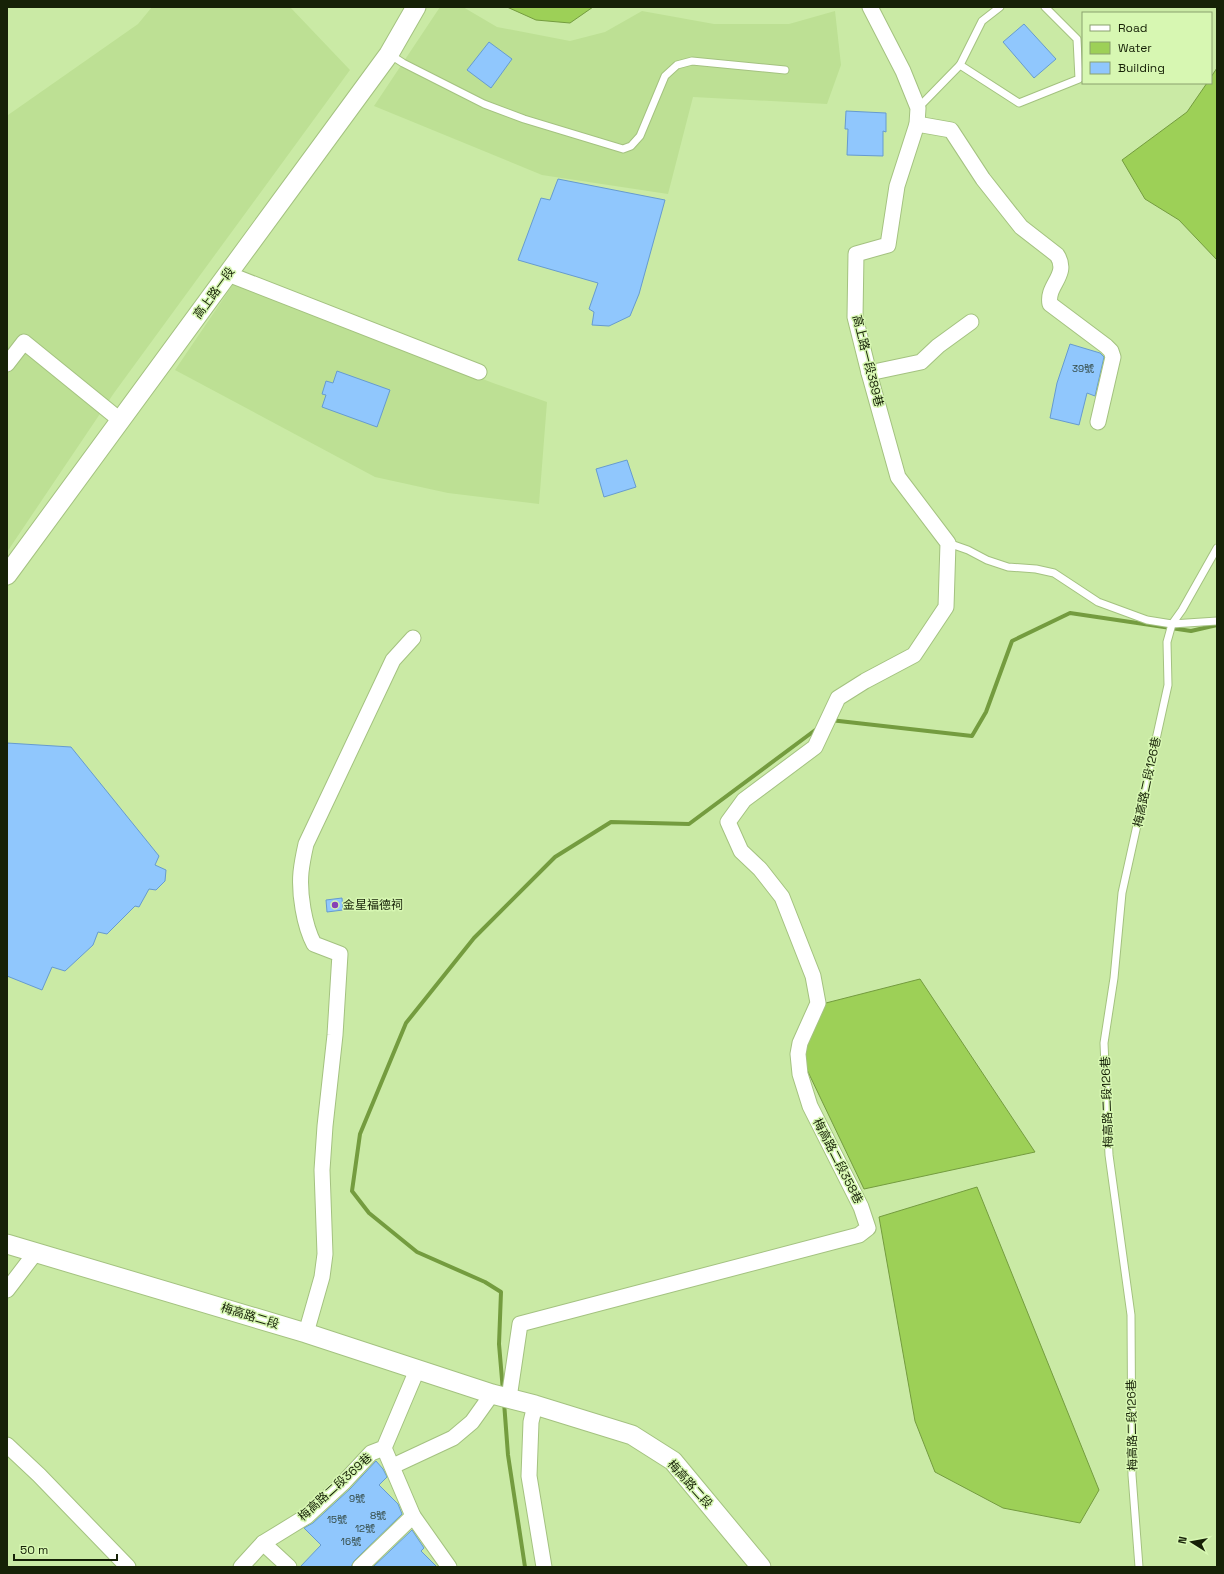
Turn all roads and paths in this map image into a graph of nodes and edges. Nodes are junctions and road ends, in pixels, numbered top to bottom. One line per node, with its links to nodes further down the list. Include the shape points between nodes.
1 (416, 7): 5 (street, 高上路一段)
2 (870, 7): 8 (street, 高上路一段389巷, via 903,71)
3 (1000, 7): 6 (lane, via 982,21)
4 (1045, 7): 6 (lane, via 1076,39 1079,79 1019,103)
5 (389, 54): 7 (lane, via 484,104 623,149 631,146 640,136 665,76 677,65 692,61); 10 (street, 高上路一段)
6 (960, 65): 8 (lane)
7 (785, 70)
8 (918, 108): 9 (street, 高上路一段389巷)
9 (917, 124): 14 (street, 高上路一段389巷, via 897,186 888,245 856,254 855,318); 16 (street, via 951,130 983,179 1021,227 1060,259 1061,270 1051,292 1050,304 1106,346 1114,357)
10 (228, 274): 13 (street); 15 (street, 高上路一段)
11 (971, 322): 14 (street, via 921,362)
12 (7, 364): 15 (street, via 24,342)
13 (479, 372)
14 (869, 373): 17 (street, 高上路一段389巷, via 898,477)
15 (120, 420): 19 (street, 高上路一段)
16 (1098, 422)
17 (948, 543): 21 (lane, via 1008,567 1054,573 1098,602 1147,620); 28 (street, 梅高路二段358巷, via 946,607 914,655 838,698 815,747 744,800 728,822 741,851 760,869 782,897 813,976 818,1003 800,1043 800,1074 810,1106 861,1207 868,1228 859,1235 520,1324)
18 (1217, 548): 21 (lane, 梅高路二段126巷)
19 (7, 575)
20 (1217, 621): 21 (lane)
21 (1172, 624): 42 (lane, 梅高路二段126巷, via 1167,642 1168,685 1122,893 1114,978 1104,1043 1109,1155 1131,1315 1132,1475)
22 (412, 638): 26 (street, via 393,660 306,844 301,872 303,911 312,940 314,944 340,954 322,1170 325,1254 322,1277)
23 (7, 1244): 24 (street, 梅高路二段)
24 (36, 1252): 25 (street); 26 (street, 梅高路二段)
25 (7, 1290)
26 (306, 1333): 27 (street, 梅高路二段)
27 (417, 1370): 28 (street, 梅高路二段); 31 (street, 梅高路二段369巷)
28 (501, 1396): 29 (street, 梅高路二段); 32 (street, via 453,1438)
29 (535, 1405): 40 (street, via 531,1422 529,1476); 41 (street, 梅高路二段, via 632,1435 673,1461)
30 (7, 1445): 35 (street)
31 (384, 1448): 32 (street); 34 (street, 梅高路二段369巷, via 371,1453 307,1516)
32 (393, 1466): 33 (street)
33 (413, 1516): 38 (street); 39 (street)
34 (263, 1543): 36 (street, 梅高路二段369巷); 37 (street)
35 (128, 1567)
36 (241, 1567)
37 (289, 1567)
38 (360, 1567)
39 (449, 1567)
40 (544, 1567)
41 (761, 1567)
42 (1139, 1567)

